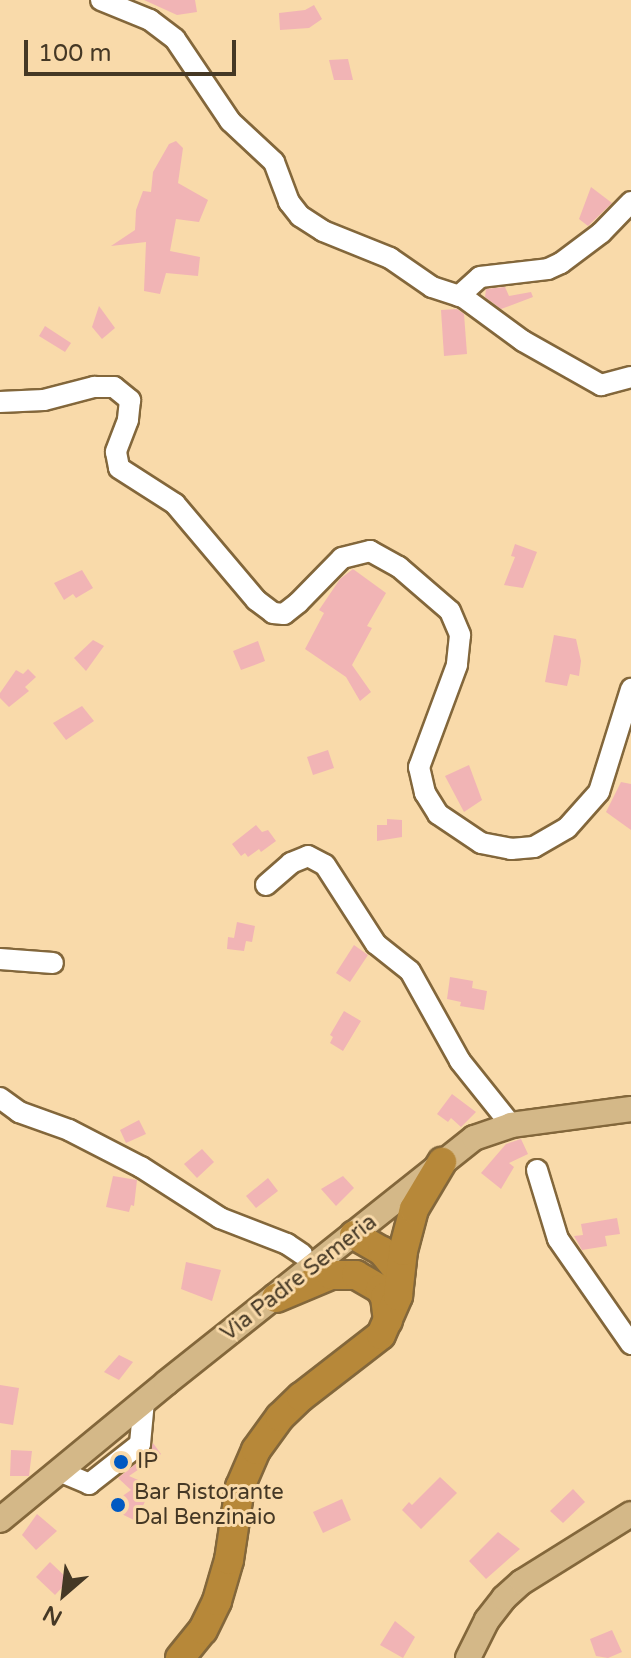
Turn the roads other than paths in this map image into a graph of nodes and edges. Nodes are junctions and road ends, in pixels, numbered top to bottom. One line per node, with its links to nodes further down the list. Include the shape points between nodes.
1 (101, 0): 3 (street, via 150,20 175,39 222,111 274,162 300,216 390,258 432,287)
2 (631, 202): 3 (street, via 561,263 480,277)
3 (459, 296): 4 (street, via 523,341 601,385)
4 (631, 377)
5 (0, 402): 6 (street, via 114,387 130,400 116,452 119,468 175,504 273,613 284,614 298,603 342,558 370,551 399,567 450,611 460,635 457,665 419,767 425,793 438,814 481,843 534,847 567,828 599,792)
6 (631, 689)
7 (266, 885): 12 (street, via 308,856 325,865 376,944 410,971 460,1061)
8 (0, 959): 9 (street)
9 (53, 963)
10 (0, 1098): 16 (street, via 19,1112 69,1130 141,1167 220,1218)
11 (631, 1109): 12 (main road, Via Padre Semeria)
12 (511, 1125): 13 (main road, Via Padre Semeria, via 474,1138)
13 (442, 1162): 15 (main road, Via Padre Semeria); 17 (highway, via 414,1209)
14 (537, 1170): 21 (street, via 558,1239)
15 (354, 1235): 17 (highway, via 382,1251); 18 (highway); 19 (main road, Via Padre Semeria)
16 (302, 1254)
17 (400, 1273): 20 (highway)
18 (372, 1281): 19 (highway, via 331,1275); 20 (highway, via 385,1297)
19 (276, 1298): 23 (main road, Via Padre Semeria)
20 (388, 1321): 24 (highway, via 375,1341 280,1417 256,1450 240,1487 217,1601 203,1630)
21 (631, 1344)
22 (631, 1514): 25 (main road, via 513,1590 487,1620)
23 (0, 1520)
24 (180, 1658)
25 (468, 1658)

